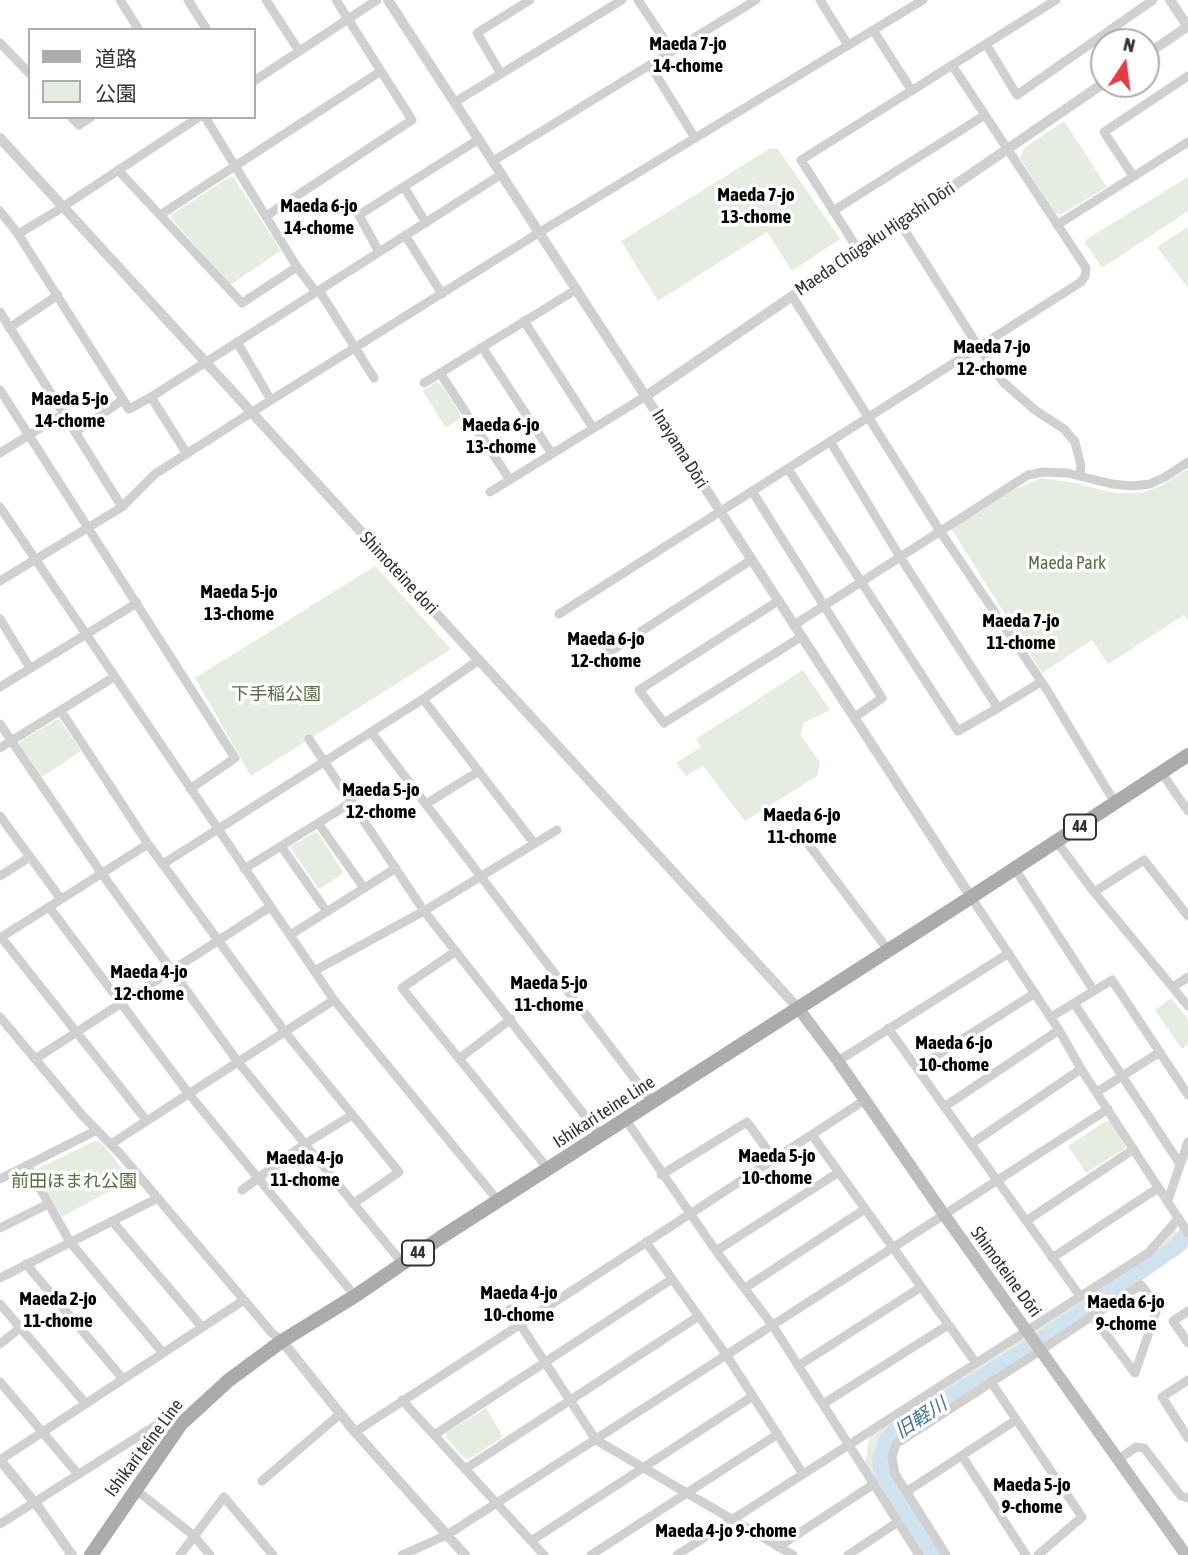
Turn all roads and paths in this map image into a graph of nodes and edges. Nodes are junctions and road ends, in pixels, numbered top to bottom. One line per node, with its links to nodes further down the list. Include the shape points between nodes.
1 (120, 0): 18 (street)
2 (188, 0): 19 (street)
3 (266, 0): 25 (street)
4 (336, 0): 16 (street)
5 (377, 0): 16 (street)
6 (388, 0): 36 (street, Inayama Dōri)
7 (530, 0): 31 (street, via 477,33)
8 (622, 0): 31 (street)
9 (638, 0): 26 (street)
10 (756, 0): 26 (street)
11 (820, 0): 23 (street)
12 (923, 0): 20 (street)
13 (1056, 0): 22 (street)
14 (1153, 0): 22 (street, via 1017,95)
15 (1170, 0): 17 (street)
16 (349, 19): 25 (street); 29 (street)
17 (1188, 27): 24 (street)
18 (138, 28)
19 (206, 28)
20 (873, 30): 23 (street); 34 (street)
21 (0, 43): 30 (street)
22 (986, 44): 28 (street)
23 (848, 45): 43 (street)
24 (1160, 46)
25 (299, 51): 33 (street)
26 (672, 51): 27 (street)
27 (650, 65): 43 (street); 47 (street)
28 (952, 65): 34 (street); 37 (street)
29 (381, 71): 48 (street); 57 (street, via 412,120)
30 (28, 72)
31 (501, 74): 36 (street)
32 (1188, 76): 51 (street, via 1104,132)
33 (256, 80)
34 (912, 91): 55 (street, via 801,160)
35 (1090, 93): 46 (street, Maeda Chūgaku Higashi Dōri)
36 (455, 102): 44 (street, Inayama Dōri)
37 (985, 115): 46 (street); 55 (street)
38 (73, 119): 39 (street, via 79,125)
39 (88, 119)
40 (195, 119): 49 (street)
41 (206, 119): 48 (street)
42 (0, 138): 53 (street, Shimoteine dori)
43 (695, 138): 61 (street)
44 (479, 139): 47 (street, Inayama Dōri); 52 (street)
45 (1188, 142): 51 (street)
46 (1007, 149): 58 (street, Maeda Chūgaku Higashi Dōri); 60 (street)
47 (493, 161): 50 (street, Inayama Dōri)
48 (235, 166): 56 (street); 57 (street)
49 (118, 170): 53 (street); 56 (street)
50 (502, 174): 59 (street); 61 (street, Inayama Dōri)
51 (1133, 176): 60 (street)
52 (404, 187): 59 (street); 65 (street, via 359,215)
53 (64, 206): 62 (street); 79 (street, Shimoteine dori)
54 (0, 211): 62 (street)
55 (833, 211): 64 (street)
56 (160, 215): 66 (street, via 242,303)
57 (266, 216): 66 (street)
58 (900, 222): 64 (street, Maeda Chūgaku Higashi Dōri); 76 (street)
59 (426, 223): 63 (street)
60 (1057, 225): 76 (street, via 1086,268 1085,276)
61 (540, 232): 67 (street, Inayama Dōri); 69 (street)
62 (18, 234): 70 (street)
63 (405, 235): 65 (street); 69 (street)
64 (859, 251): 71 (street, Maeda Chūgaku Higashi Dōri)
65 (379, 252): 68 (street)
66 (297, 267): 68 (street)
67 (577, 289): 73 (street); 84 (street, Inayama Dōri)
68 (318, 291): 75 (street); 77 (street)
69 (442, 294): 77 (street)
70 (58, 296): 74 (street); 86 (street)
71 (792, 296): 84 (street, Maeda Chūgaku Higashi Dōri); 90 (street)
72 (0, 313): 74 (street)
73 (524, 321): 78 (street); 91 (street)
74 (5, 326): 89 (street)
75 (237, 342): 79 (street); 87 (street)
76 (978, 346): 90 (street); 100 (street, via 1011,389 1075,442)
77 (356, 347): 81 (street); 87 (street)
78 (482, 347): 80 (street); 97 (street)
79 (207, 362): 85 (street); 88 (street, Shimoteine dori)
80 (440, 373): 82 (street); 101 (street)
81 (374, 378)
82 (424, 383)
83 (0, 390): 93 (street)
84 (646, 396): 91 (street); 106 (street, Inayama Dōri)
85 (151, 397): 86 (street, via 129,408); 96 (street)
86 (123, 400): 92 (street)
87 (271, 400): 88 (street)
88 (252, 412): 96 (street); 122 (street, Shimoteine dori)
89 (63, 414): 92 (street); 93 (street)
90 (869, 416): 94 (street); 108 (street)
91 (593, 428): 97 (street)
92 (75, 432): 105 (street)
93 (29, 435): 95 (street); 107 (street)
94 (830, 440): 99 (street); 109 (street)
95 (0, 453)
96 (187, 454): 105 (street, via 155,474)
97 (552, 454): 101 (street)
98 (1188, 462): 100 (street, via 1150,484 1131,486)
99 (788, 469): 102 (street); 113 (street)
100 (1080, 476): 108 (street, via 1028,475)
101 (510, 480): 103 (street)
102 (752, 491): 106 (street); 116 (street)
103 (490, 492)
104 (0, 507): 110 (street)
105 (122, 507): 107 (street)
106 (720, 512): 111 (street, Inayama Dōri); 117 (street)
107 (87, 528): 110 (street); 115 (street)
108 (940, 531): 109 (street); 126 (street)
109 (900, 557): 113 (street); 129 (street)
110 (34, 560): 112 (street); 120 (street)
111 (751, 560): 114 (street, Inayama Dōri); 123 (street)
112 (0, 581)
113 (862, 582): 116 (street); 129 (street, via 958,731)
114 (778, 601): 119 (street, Inayama Dōri); 121 (street, via 639,690 664,723)
115 (137, 603): 120 (street); 141 (street, via 235,758)
116 (823, 606): 119 (street); 131 (street, via 882,698)
117 (559, 614)
118 (0, 620): 124 (street)
119 (794, 625): 121 (street, Inayama Dōri)
120 (85, 634): 124 (street); 125 (street)
121 (801, 637): 131 (street, Inayama Dōri)
122 (479, 660): 128 (street); 188 (street, Shimoteine dori)
123 (597, 660)
124 (30, 668): 127 (street)
125 (114, 677): 130 (street); 141 (street)
126 (1041, 682): 129 (street); 143 (street)
127 (0, 687)
128 (423, 699): 133 (street); 139 (street)
129 (998, 708)
130 (61, 711): 135 (street); 151 (street)
131 (855, 717): 165 (street, Inayama Dōri)
132 (0, 724): 135 (street)
133 (371, 732): 138 (street); 144 (street)
134 (309, 739): 138 (street)
135 (11, 742): 136 (street); 160 (street)
136 (0, 748)
137 (1188, 755): 140 (main road, Ishikari teine Line / 44)
138 (325, 761): 142 (street); 148 (street)
139 (478, 771): 144 (street); 152 (street)
140 (1161, 772): 143 (main road, Ishikari teine Line / 44); 145 (street)
141 (190, 789): 148 (street)
142 (352, 802): 147 (street); 157 (street)
143 (1115, 803): 150 (main road, Ishikari teine Line / 44)
144 (426, 804): 162 (street)
145 (1188, 811)
146 (0, 816): 155 (street)
147 (318, 823): 154 (street); 163 (street)
148 (218, 830): 156 (street); 158 (street)
149 (557, 830): 152 (street)
150 (1057, 842): 159 (main road, Ishikari teine Line / 44); 164 (street)
151 (148, 844): 156 (street); 160 (street)
152 (534, 844): 162 (street)
153 (809, 845): 175 (street)
154 (281, 846): 158 (street); 170 (street)
155 (30, 857): 161 (street); 166 (street)
156 (163, 864): 174 (street)
157 (396, 868): 163 (street); 169 (street)
158 (244, 869): 168 (street)
159 (1015, 869): 165 (main road, Ishikari teine Line / 44); 182 (street)
160 (102, 874): 166 (street); 178 (street)
161 (0, 876)
162 (481, 878): 169 (street); 208 (street)
163 (364, 888): 170 (street)
164 (1094, 892): 171 (street, via 1144,860); 181 (street)
165 (971, 897): 175 (main road, Ishikari teine Line / 44); 177 (street)
166 (61, 899): 167 (street)
167 (49, 907): 173 (street); 185 (street)
168 (270, 907): 172 (street); 174 (street)
169 (424, 911): 176 (street); 179 (street)
170 (327, 912): 172 (street)
171 (1188, 916)
172 (290, 936): 179 (street)
173 (0, 938): 194 (street)
174 (219, 941): 178 (street); 195 (street)
175 (888, 950): 188 (main road, Ishikari teine Line / 44)
176 (456, 951): 191 (street); 197 (street, via 402,988)
177 (1009, 953): 183 (street); 192 (street)
178 (171, 970): 185 (street); 200 (street)
179 (314, 971): 184 (street)
180 (1188, 977): 181 (street)
181 (1173, 986): 187 (street)
182 (1094, 991): 186 (street); 196 (street, via 1112,980)
183 (1035, 993): 190 (street); 201 (street)
184 (334, 1000): 195 (street); 235 (street)
185 (121, 1002): 194 (street); 205 (street)
186 (1074, 1003): 190 (street); 203 (street)
187 (1188, 1006)
188 (798, 1008): 199 (main road, Shimoteine Dōri); 208 (main road, Ishikari teine Line / 44)
189 (0, 1017): 198 (street)
190 (1051, 1017): 193 (street)
191 (511, 1019): 197 (street); 216 (street)
192 (888, 1028): 199 (street); 201 (street)
193 (1059, 1030): 202 (street); 209 (street)
194 (75, 1031): 198 (street); 213 (street)
195 (285, 1032): 200 (street); 211 (street)
196 (1160, 1052): 203 (street); 206 (street)
197 (460, 1058): 225 (street)
198 (35, 1059): 214 (street)
199 (838, 1061): 207 (main road, Shimoteine Dōri)
200 (238, 1062): 205 (street); 219 (street)
201 (917, 1068): 209 (street)
202 (1081, 1069): 204 (street); 220 (street)
203 (1122, 1076): 204 (street); 223 (street)
204 (1097, 1092): 210 (street)
205 (189, 1094): 213 (street); 228 (street)
206 (1188, 1095)
207 (865, 1100): 215 (street); 240 (main road, Shimoteine Dōri)
208 (653, 1103): 212 (main road, Ishikari teine Line / 44)
209 (944, 1107): 220 (street)
210 (1108, 1109): 221 (street); 230 (street)
211 (352, 1115): 219 (street); 237 (street, via 399,1172)
212 (625, 1120): 216 (main road, Ishikari teine Line / 44); 227 (street)
213 (147, 1121): 218 (street)
214 (97, 1130): 218 (street); 224 (street)
215 (812, 1135): 222 (street); 226 (street)
216 (601, 1136): 225 (main road, Ishikari teine Line / 44)
217 (1188, 1142): 223 (street)
218 (111, 1144): 233 (street)
219 (305, 1144): 228 (street); 237 (street)
220 (971, 1144): 230 (street)
221 (1134, 1149): 231 (street); 242 (street)
222 (774, 1159): 227 (street, via 747,1122); 239 (street)
223 (1180, 1164): 234 (street)
224 (27, 1165): 229 (street); 236 (street)
225 (549, 1170): 235 (main road, Ishikari teine Line / 44)
226 (839, 1172): 238 (street); 249 (street)
227 (661, 1175): 239 (street)
228 (259, 1176): 232 (street); 257 (street)
229 (0, 1179)
230 (997, 1181): 240 (street); 242 (street)
231 (1158, 1188): 234 (street); 250 (street)
232 (243, 1189)
233 (158, 1198): 241 (street); 259 (street)
234 (1168, 1200): 243 (street)
235 (499, 1202): 252 (main road, Ishikari teine Line / 44)
236 (48, 1204): 244 (street); 246 (street)
237 (353, 1204): 252 (street)
238 (865, 1209): 248 (street); 256 (street)
239 (690, 1214): 247 (street); 249 (street)
240 (944, 1216): 248 (street); 270 (main road, Shimoteine Dōri)
241 (112, 1221): 246 (street); 268 (street)
242 (1026, 1221): 250 (street)
243 (1180, 1221): 245 (street); 258 (street, via 1148,1253)
244 (0, 1228)
245 (1188, 1233)
246 (69, 1242): 251 (street); 275 (street)
247 (646, 1242): 254 (street); 265 (street)
248 (894, 1249): 255 (street); 267 (street)
249 (716, 1251): 256 (street)
250 (1052, 1258): 258 (street)
251 (26, 1264): 253 (street); 280 (street)
252 (403, 1264): 257 (main road, Ishikari teine Line / 44)
253 (0, 1278)
254 (672, 1279): 263 (street); 277 (street)
255 (921, 1287): 266 (street); 279 (street)
256 (745, 1288): 267 (street)
257 (355, 1296): 271 (main road, Ishikari teine Line / 44)
258 (1080, 1296): 270 (street)
259 (244, 1300): 268 (street); 271 (street)
260 (0, 1304): 269 (street)
261 (510, 1310): 265 (street)
262 (1188, 1311): 272 (street, via 1173,1321)
263 (699, 1316): 276 (street); 286 (street)
264 (1092, 1316): 264 (street, via 1141,1284 1158,1306 1135,1373); 274 (street)
265 (520, 1324): 277 (street); 285 (street)
266 (948, 1325): 278 (street); 288 (street)
267 (773, 1326): 276 (street); 279 (street)
268 (202, 1327): 275 (street)
269 (20, 1328): 273 (street); 287 (street)
270 (1027, 1330): 274 (main road, Shimoteine Dōri); 278 (street)
271 (282, 1341): 289 (street); 291 (main road, Ishikari teine Line / 44, via 229,1380)
272 (1188, 1343)
273 (0, 1344)
274 (1041, 1350): 283 (street); 300 (main road, Shimoteine Dōri)
275 (163, 1353): 280 (street)
276 (727, 1356): 284 (street); 297 (street)
277 (543, 1363): 286 (street); 295 (street)
278 (976, 1363): 298 (street)
279 (799, 1366): 288 (street)
280 (123, 1379): 287 (street)
281 (1188, 1380): 296 (street, via 1162,1397)
282 (0, 1382): 293 (street)
283 (990, 1382): 290 (street); 309 (street, via 896,1444 892,1465)
284 (753, 1396): 294 (street); 302 (street)
285 (402, 1400): 292 (street); 295 (street)
286 (569, 1400): 297 (street); 303 (street)
287 (86, 1404): 293 (street)
288 (823, 1404): 298 (street)
289 (340, 1414): 292 (street); 306 (street)
290 (1016, 1420): 299 (street); 336 (street, via 1083,1517)
291 (181, 1424): 304 (street, via 161,1422); 308 (main road, Ishikari teine Line / 44)
292 (355, 1432): 318 (street)
293 (41, 1433): 301 (street); 304 (street)
294 (778, 1434): 305 (street); 310 (street)
295 (434, 1435): 303 (street)
296 (1188, 1438)
297 (596, 1440): 302 (street); 313 (street)
298 (849, 1445): 305 (street); 307 (street)
299 (962, 1456): 309 (street); 335 (street)
300 (1119, 1459): 311 (street, via 1136,1447 1144,1448 1181,1496); 337 (main road, Shimoteine Dōri)
301 (0, 1460): 312 (street)
302 (642, 1468): 310 (street); 319 (street)
303 (465, 1469): 313 (street)
304 (77, 1473): 312 (street)
305 (803, 1474): 314 (street)
306 (262, 1482)
307 (874, 1484): 315 (street); 320 (street)
308 (136, 1490): 317 (street); 322 (main road, Ishikari teine Line / 44)
309 (906, 1492): 334 (street)
310 (686, 1493): 314 (street); 329 (street)
311 (1188, 1498)
312 (33, 1503): 316 (street); 321 (street)
313 (497, 1504): 318 (street); 319 (street)
314 (732, 1520): 320 (street); 330 (street)
315 (898, 1522): 332 (street); 333 (street)
316 (0, 1524)
317 (193, 1535): 323 (street); 324 (street); 325 (street, via 224,1497)
318 (447, 1535): 326 (street); 327 (street)
319 (531, 1541): 328 (street)
320 (778, 1547): 331 (street)
321 (72, 1555)
322 (91, 1555)
323 (180, 1555)
324 (210, 1555)
325 (274, 1555)
326 (402, 1555)
327 (465, 1555)
328 (544, 1555)
329 (591, 1555)
330 (677, 1555)
331 (793, 1555)
332 (848, 1555)
333 (919, 1555)
334 (946, 1555)
335 (1026, 1555)
336 (1038, 1555)
337 (1186, 1555)

